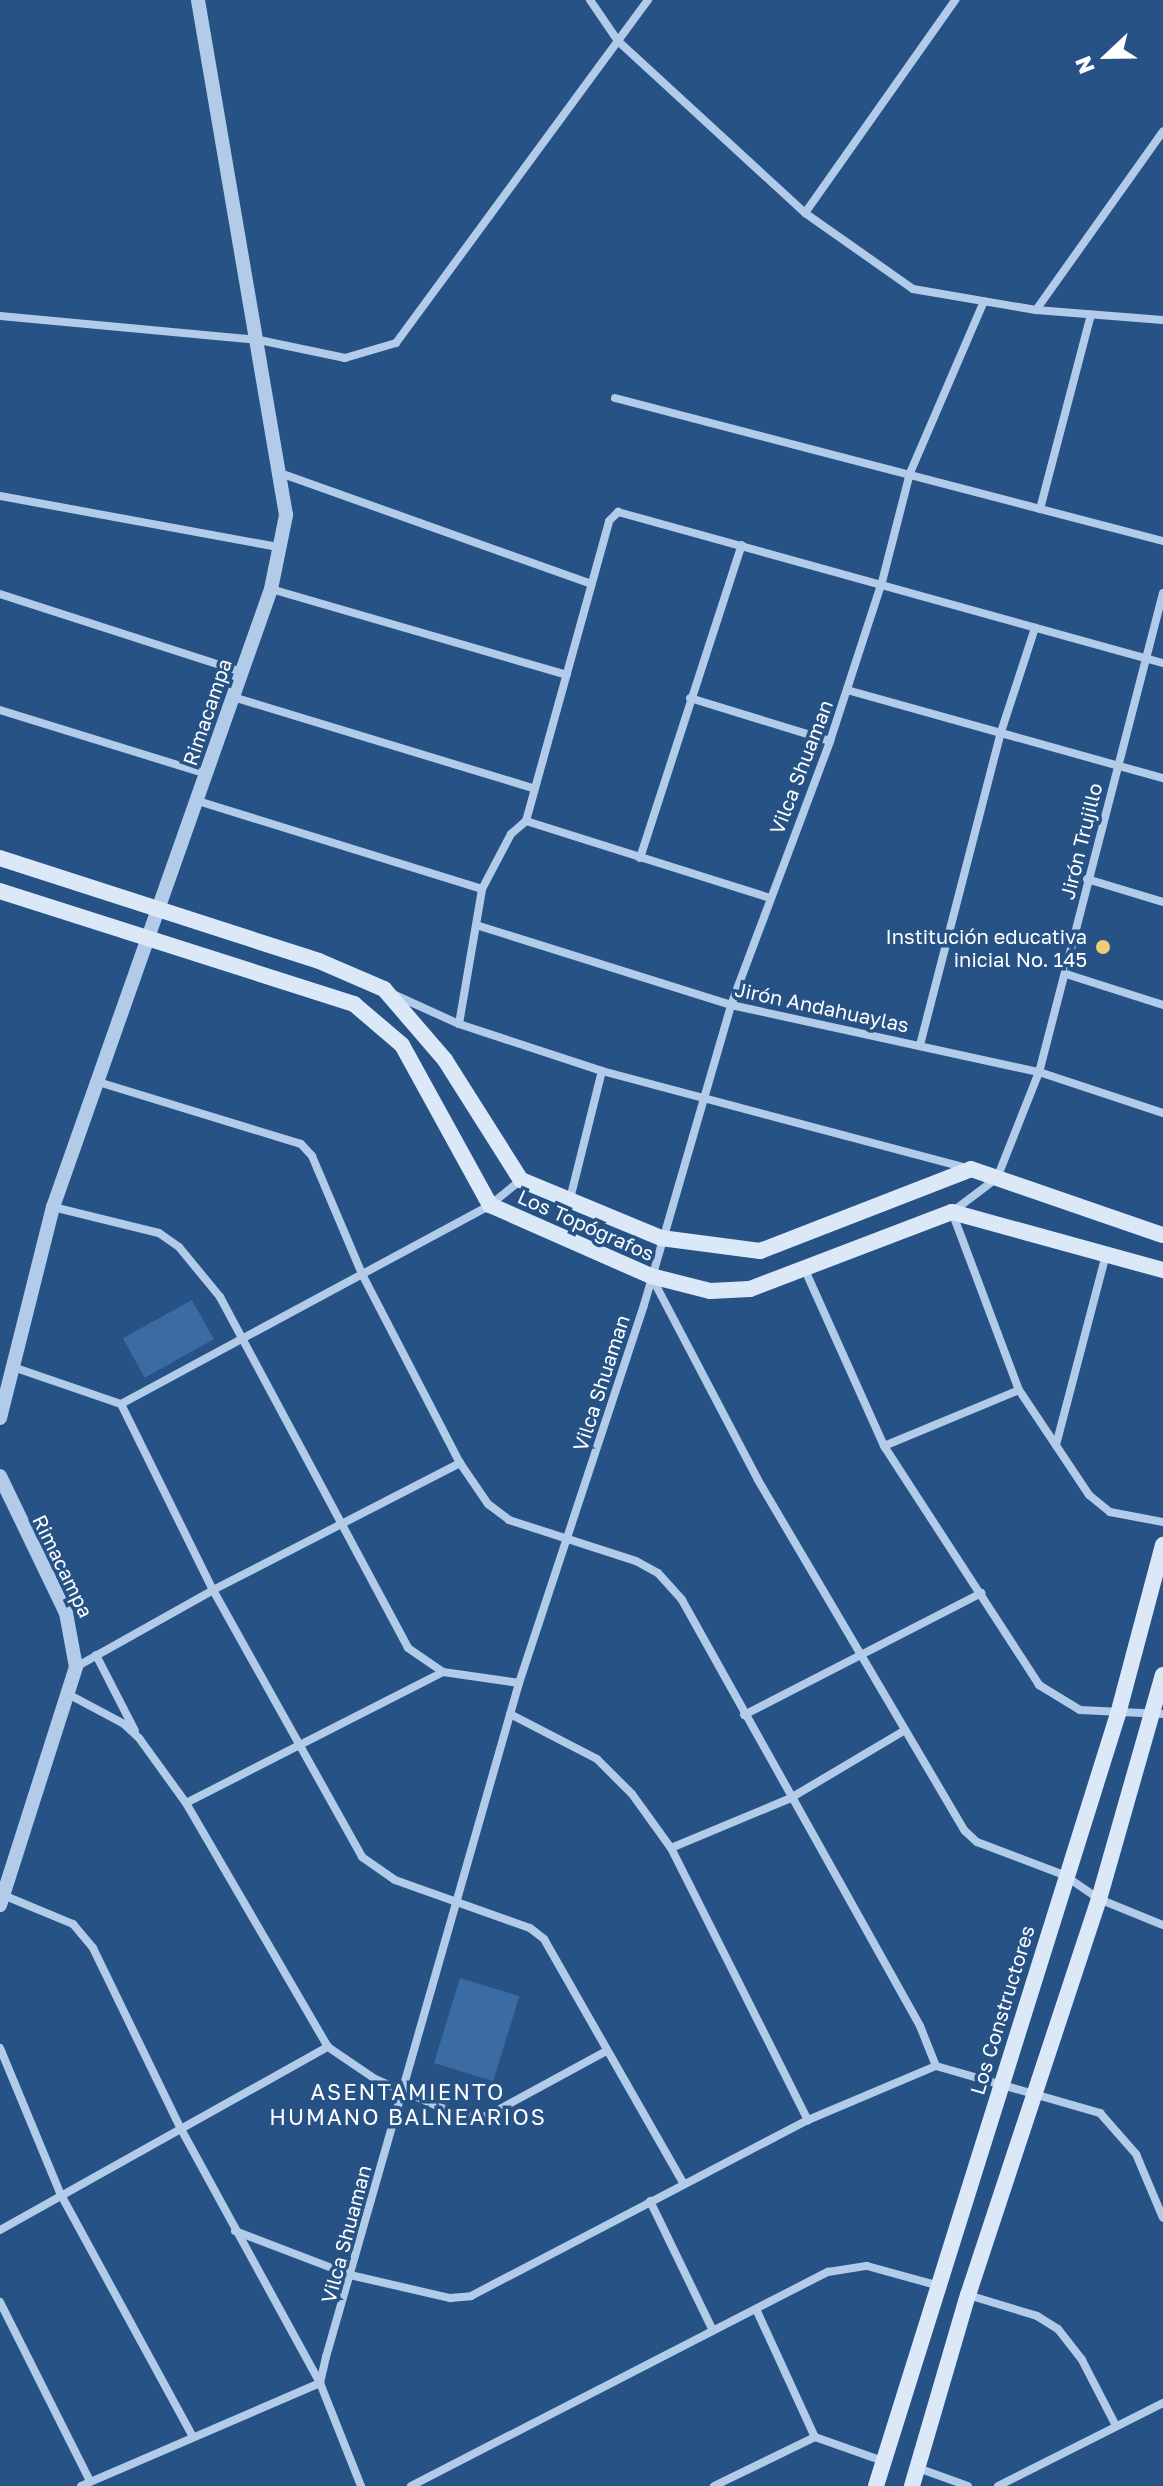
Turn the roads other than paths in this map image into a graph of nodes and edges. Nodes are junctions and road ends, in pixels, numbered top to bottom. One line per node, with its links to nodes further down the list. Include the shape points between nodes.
1 (198, 0): 13 (street, Rimacampa, via 215,122)
2 (590, 0): 5 (street)
3 (648, 0): 5 (street)
4 (955, 0): 7 (street)
5 (618, 41): 7 (street); 13 (street, via 396,343 345,358)
6 (1163, 131): 9 (street)
7 (805, 213): 8 (street, via 913,289)
8 (984, 301): 9 (street); 16 (street, Vilca Shuaman)
9 (1036, 310): 10 (street)
10 (1091, 315): 12 (street); 18 (street)
11 (0, 316): 13 (street)
12 (1163, 320)
13 (259, 340): 15 (street, Rimacampa)
14 (615, 398): 16 (street)
15 (280, 473): 21 (street, Rimacampa, via 286,515); 23 (street)
16 (910, 473): 18 (street); 22 (street, Vilca Shuaman)
17 (0, 496): 21 (street)
18 (1040, 509): 19 (street)
19 (1163, 541)
20 (742, 545): 22 (street); 23 (street, via 618,512 609,521); 34 (street)
21 (279, 547): 24 (street, Rimacampa)
22 (882, 582): 27 (street); 32 (street, Vilca Shuaman)
23 (591, 584): 31 (street)
24 (271, 589): 30 (street, Rimacampa); 31 (street)
25 (1163, 593): 28 (street, Jirón Trujillo)
26 (0, 594): 30 (street)
27 (1035, 628): 28 (street); 36 (street)
28 (1147, 657): 29 (street); 38 (street, Jirón Trujillo)
29 (1163, 663)
30 (242, 672): 33 (street, Rimacampa)
31 (567, 675): 41 (street)
32 (847, 690): 36 (street); 37 (street, Vilca Shuaman)
33 (233, 697): 39 (street, Rimacampa); 41 (street)
34 (690, 698): 37 (street); 45 (street)
35 (0, 710): 39 (street)
36 (1000, 735): 38 (street); 59 (street)
37 (830, 741): 49 (street, Vilca Shuaman)
38 (1117, 763): 40 (street); 46 (street, Jirón Trujillo)
39 (207, 774): 42 (street, Rimacampa)
40 (1163, 778)
41 (532, 788): 43 (street)
42 (198, 801): 47 (street); 51 (street, Rimacampa)
43 (526, 821): 45 (street); 47 (street, via 511,834)
44 (0, 858): 51 (main road, Los Topógrafos)
45 (640, 858): 49 (street)
46 (1087, 879): 50 (street); 54 (street, Jirón Trujillo)
47 (482, 889): 52 (street)
48 (0, 891): 53 (main road, Los Topógrafos)
49 (767, 897): 56 (street, Vilca Shuaman)
50 (1163, 902)
51 (159, 908): 53 (street, Rimacampa); 55 (main road, Los Topógrafos, via 319,961)
52 (476, 925): 56 (street, Jirón Andahuaylas); 58 (street)
53 (151, 936): 62 (street, Rimacampa); 69 (main road, Los Topógrafos, via 354,1004 386,1028 408,1056)
54 (1066, 974): 57 (street); 61 (street, Jirón Trujillo)
55 (384, 989): 58 (street); 67 (main road, Los Topógrafos, via 445,1060)
56 (731, 1005): 59 (street, Jirón Andahuaylas); 63 (street, Vilca Shuaman)
57 (1163, 1005)
58 (459, 1024): 60 (street)
59 (920, 1045): 61 (street, Jirón Andahuaylas)
60 (602, 1071): 63 (street); 68 (street)
61 (1039, 1072): 64 (street, Jirón Andahuaylas); 66 (street, Jirón Trujillo)
62 (95, 1081): 70 (street, Rimacampa); 77 (street, via 301,1144 312,1156)
63 (704, 1096): 65 (street); 73 (street, Vilca Shuaman)
64 (1163, 1113)
65 (971, 1169): 66 (main road); 73 (main road, Los Topógrafos, via 760,1251)
66 (997, 1178): 71 (street); 72 (main road)
67 (521, 1180): 68 (main road, Los Topógrafos); 69 (street)
68 (570, 1199): 73 (main road, Los Topógrafos)
69 (490, 1205): 77 (street); 78 (main road, Los Topógrafos)
70 (53, 1207): 79 (street, via 159,1233 179,1247 220,1297); 80 (street, Rimacampa)
71 (952, 1212): 74 (main road); 75 (main road, Los Topógrafos); 81 (street)
72 (1163, 1235)
73 (661, 1238): 78 (street, Vilca Shuaman)
74 (1106, 1254): 76 (main road); 84 (street)
75 (805, 1270): 78 (main road, Los Topógrafos, via 737,1290 710,1291); 85 (street)
76 (1163, 1270)
77 (363, 1276): 79 (street); 86 (street)
78 (651, 1276): 90 (street, Vilca Shuaman); 94 (street, via 758,1480)
79 (241, 1337): 82 (street); 89 (street)
80 (13, 1367): 82 (street); 83 (street, Rimacampa)
81 (1019, 1390): 84 (street); 85 (street)
82 (121, 1404): 92 (street)
83 (0, 1418)
84 (1056, 1445): 88 (street, via 1089,1495 1110,1512)
85 (884, 1446): 93 (street)
86 (460, 1463): 89 (street); 90 (street, via 488,1504 509,1520)
87 (0, 1476): 96 (street, Rimacampa, via 66,1613)
88 (1163, 1522)
89 (340, 1526): 92 (street); 97 (street, via 391,1624 408,1648)
90 (566, 1539): 99 (street, Vilca Shuaman); 104 (street, via 636,1561 671,1586)
91 (1163, 1545): 103 (main road, Los Constructores)
92 (213, 1590): 95 (street); 107 (street)
93 (981, 1593): 94 (street); 103 (street, via 1039,1685 1080,1710)
94 (862, 1650): 104 (street); 105 (street)
95 (96, 1655): 96 (street); 106 (street)
96 (76, 1667): 100 (street)
97 (443, 1672): 99 (street); 107 (street)
98 (1163, 1675): 101 (main road)
99 (519, 1683): 102 (street, Vilca Shuaman)
100 (66, 1693): 106 (street, via 124,1724); 113 (street)
101 (1157, 1712): 103 (street); 112 (main road)
102 (510, 1714): 110 (street, via 597,1759 632,1794); 114 (street, Vilca Shuaman)
103 (1118, 1714): 111 (main road, Los Constructores)
104 (744, 1715): 108 (street)
105 (905, 1730): 108 (street); 111 (street, via 965,1831 993,1849)
106 (139, 1738): 109 (street)
107 (301, 1743): 109 (street); 114 (street, via 362,1857 395,1880)
108 (789, 1799): 110 (street); 119 (street, via 920,2026)
109 (186, 1803): 116 (street)
110 (671, 1848): 123 (street)
111 (1064, 1875): 112 (street); 120 (main road, Los Constructores)
112 (1099, 1899): 115 (street); 122 (main road)
113 (2, 1900): 124 (street, via 73,1924 85,1935)
114 (459, 1901): 118 (street, via 530,1928 544,1939); 121 (street, Vilca Shuaman)
115 (1163, 1925)
116 (328, 2047): 121 (street); 124 (street)
117 (0, 2048): 126 (street)
118 (606, 2051): 121 (street, via 487,2116 463,2117); 125 (street)
119 (936, 2066): 120 (street); 123 (street)
120 (1000, 2084): 122 (street); 132 (main road, Los Constructores)
121 (402, 2091): 131 (street, Vilca Shuaman)
122 (1036, 2091): 128 (street, via 1113,2122 1136,2154); 133 (main road)
123 (808, 2120): 125 (street)
124 (181, 2129): 126 (street); 130 (street)
125 (683, 2183): 127 (street)
126 (60, 2193): 129 (street); 140 (street)
127 (650, 2201): 131 (street, via 471,2296 450,2298); 136 (street)
128 (1163, 2216)
129 (0, 2230)
130 (235, 2231): 131 (street); 137 (street)
131 (350, 2275): 137 (street, Vilca Shuaman)
132 (936, 2285): 135 (street, via 886,2269 848,2266); 142 (main road, Los Constructores)
133 (968, 2295): 139 (street, via 1037,2316 1058,2329 1082,2360); 143 (main road)
134 (0, 2302): 144 (street)
135 (756, 2309): 136 (street); 141 (street)
136 (713, 2331): 147 (street)
137 (320, 2383): 140 (street); 146 (street)
138 (1163, 2403): 139 (street)
139 (1116, 2426): 152 (street)
140 (193, 2437): 144 (street)
141 (815, 2437): 142 (street); 148 (street)
142 (883, 2461): 149 (main road, Los Constructores)
143 (918, 2468): 150 (main road); 151 (street)
144 (90, 2481): 145 (street)
145 (81, 2486)
146 (361, 2486)
147 (411, 2486)
148 (714, 2486)
149 (876, 2486)
150 (912, 2486)
151 (968, 2486)
152 (998, 2486)

